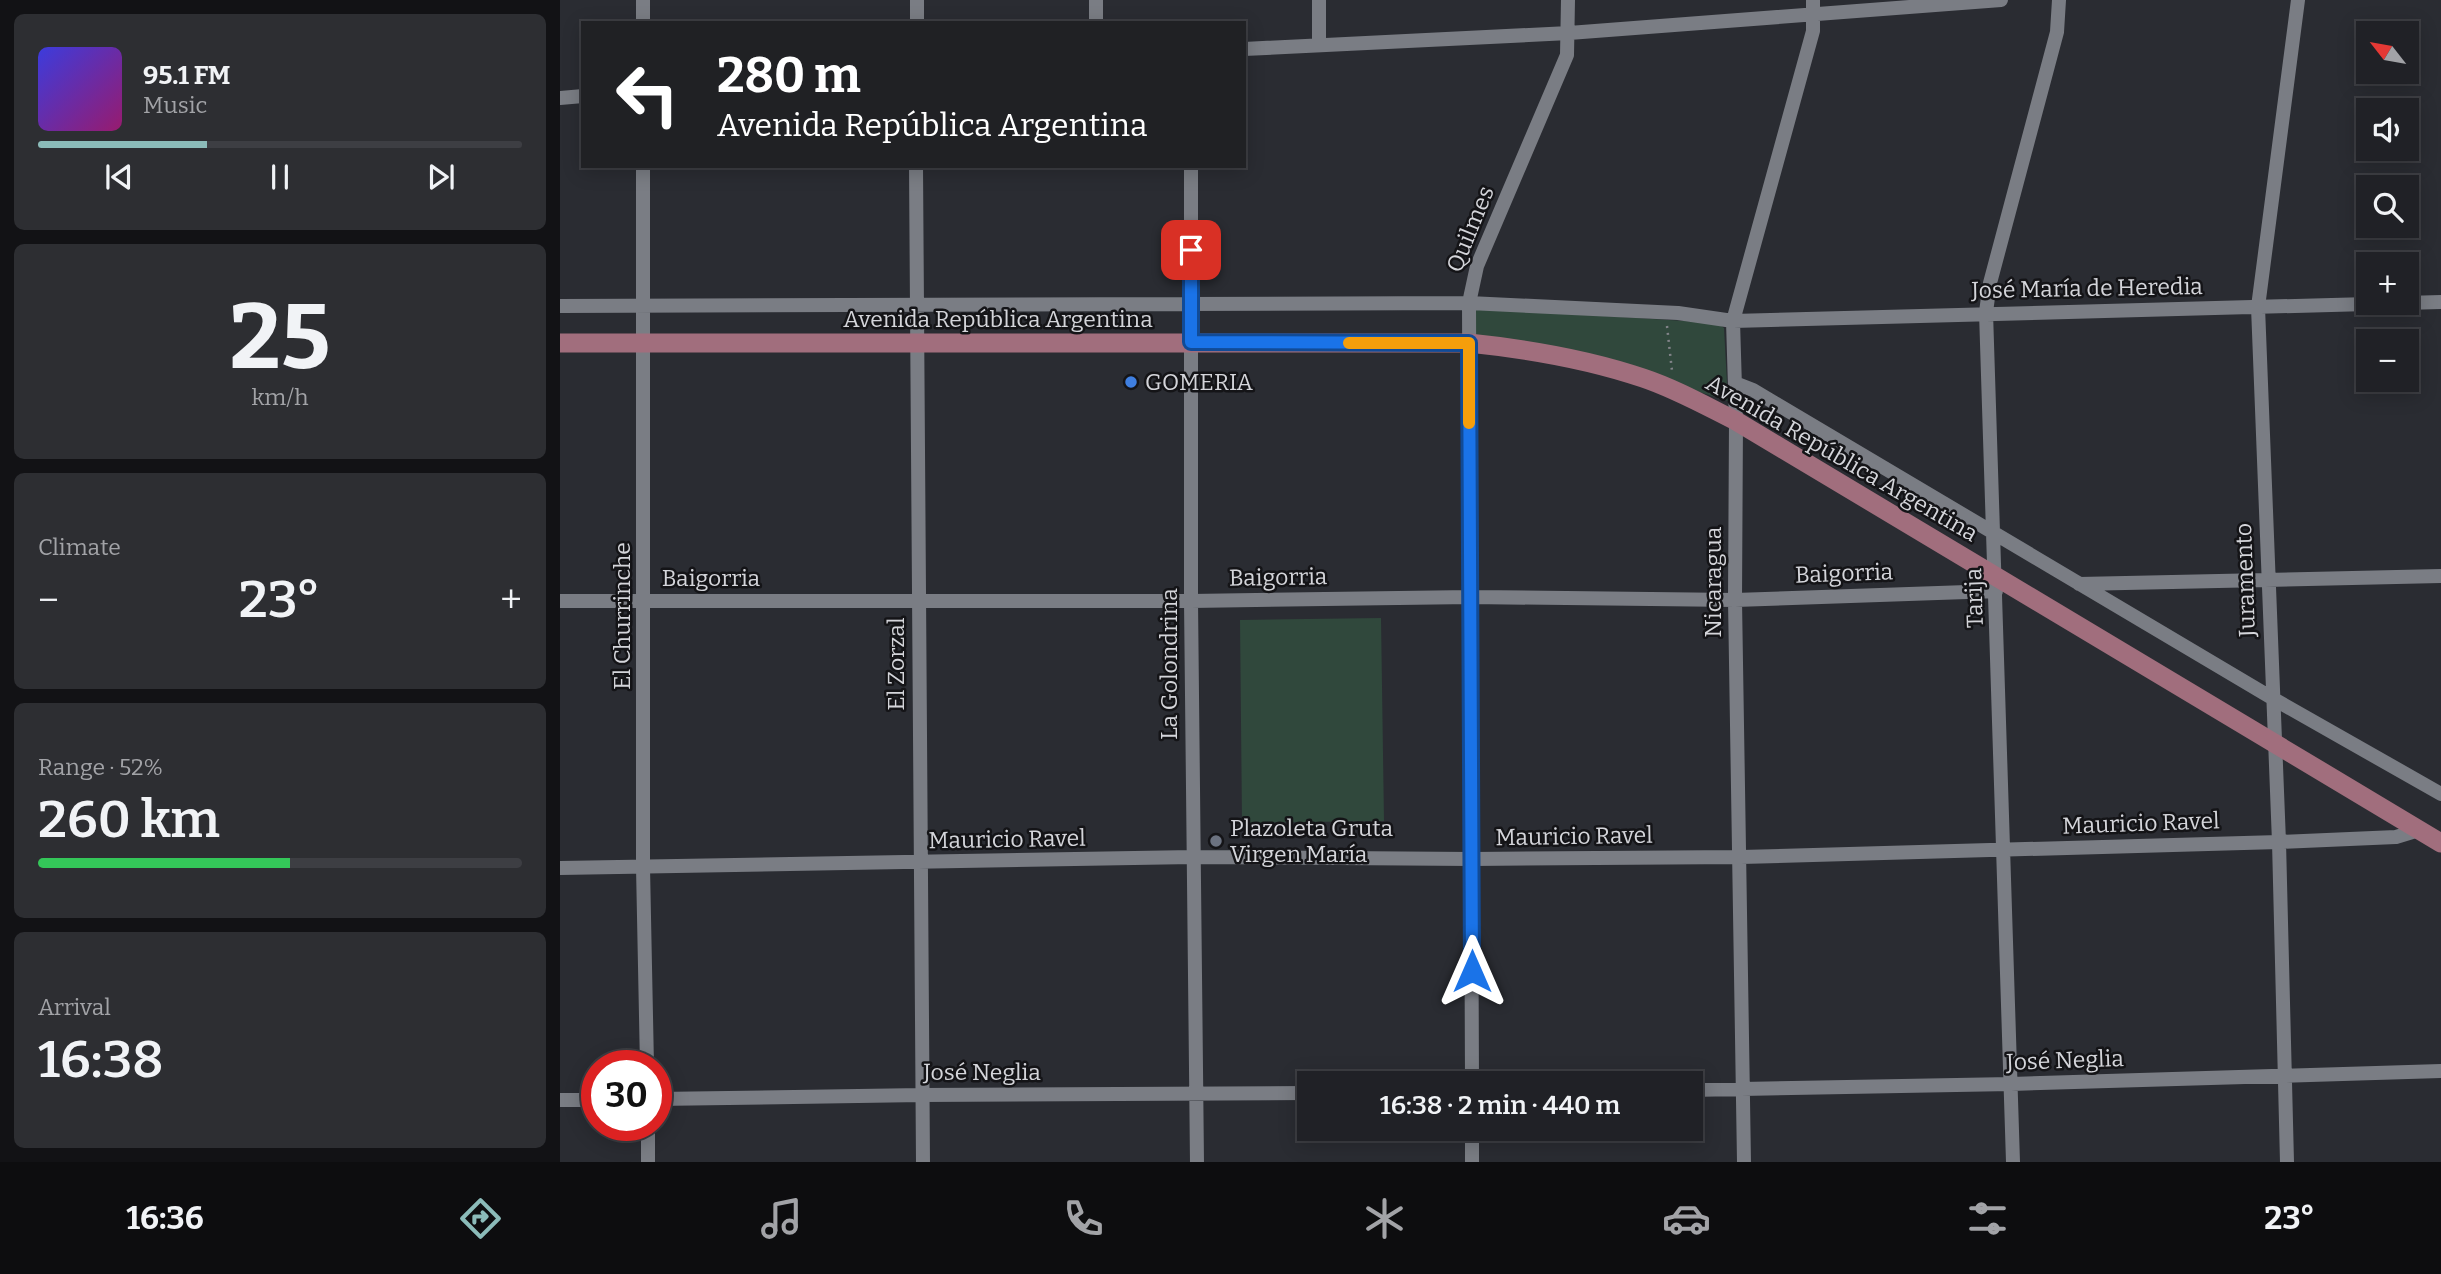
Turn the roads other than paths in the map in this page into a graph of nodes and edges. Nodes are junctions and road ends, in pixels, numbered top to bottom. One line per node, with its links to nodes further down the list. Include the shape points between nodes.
1 (643, 0): 10 (street)
2 (917, 0): 11 (street)
3 (1096, 0): 12 (street)
4 (1319, 0): 14 (street)
5 (1568, 0): 13 (street, Quilmes)
6 (2001, 0): 9 (street)
7 (2059, 0): 28 (street, Tarija, via 2057,32)
8 (2298, 0): 27 (street, Juramento)
9 (1813, 7): 13 (street); 29 (street, Nicaragua, via 1813,31)
10 (643, 21)
11 (917, 21)
12 (1096, 21)
13 (1569, 33): 14 (street); 22 (street, Quilmes, via 1560,75 1477,266)
14 (1320, 44): 15 (street)
15 (1246, 49)
16 (581, 96): 17 (street)
17 (560, 98)
18 (643, 168): 23 (street, El Churrinche)
19 (916, 168): 26 (street, El Zorzal)
20 (1191, 168): 24 (street, La Golondrina)
21 (2441, 302): 27 (street, José María de Heredia)
22 (1469, 303): 24 (street, Avenida República Argentina); 29 (street, Avenida República Argentina, via 1678,313); 33 (street, Quilmes)
23 (645, 305): 25 (street, Avenida República Argentina); 26 (street, Avenida República Argentina); 32 (street, El Churrinche)
24 (1191, 305): 26 (street, Avenida República Argentina); 30 (street, La Golondrina)
25 (560, 306)
26 (916, 306): 34 (street, El Zorzal)
27 (2258, 307): 28 (street, José María de Heredia); 39 (street, Juramento)
28 (1986, 312): 29 (street, José María de Heredia); 37 (street, Tarija)
29 (1733, 321): 35 (street, Nicaragua)
30 (1191, 342): 33 (main road, Avenida República Argentina); 34 (main road, Avenida República Argentina); 47 (street, La Golondrina)
31 (560, 343): 32 (main road, Avenida República Argentina)
32 (645, 343): 34 (main road, Avenida República Argentina); 43 (street, El Churrinche)
33 (1469, 343): 36 (main road, Avenida República Argentina, via 1549,354 1643,378); 42 (street, Quilmes)
34 (917, 345): 46 (street, El Zorzal)
35 (1735, 383): 36 (street, Nicaragua); 37 (street, Avenida República Argentina)
36 (1737, 421): 40 (main road, Avenida República Argentina); 44 (street, Nicaragua)
37 (1994, 533): 40 (street, Tarija); 41 (street, Avenida República Argentina)
38 (2441, 576): 39 (street)
39 (2268, 581): 41 (street); 48 (street, Juramento)
40 (1996, 584): 44 (street, Baigorria); 49 (main road, Avenida República Argentina); 54 (street, Tarija)
41 (2079, 584): 48 (street, Avenida República Argentina)
42 (1471, 597): 44 (street, Baigorria); 47 (street, Baigorria); 57 (street, Quilmes)
43 (645, 600): 45 (street, Baigorria); 46 (street, Baigorria); 59 (street, El Churrinche)
44 (1735, 600): 56 (street, Nicaragua)
45 (560, 601)
46 (919, 601): 47 (street, Baigorria); 58 (street, El Zorzal)
47 (1191, 601): 55 (street, La Golondrina)
48 (2272, 698): 49 (street, Juramento); 50 (street, Avenida República Argentina)
49 (2275, 744): 51 (main road, Avenida República Argentina); 52 (street, Juramento)
50 (2441, 794)
51 (2419, 830): 52 (street, Mauricio Ravel, via 2396,837); 53 (main road, Avenida República Argentina)
52 (2280, 842): 54 (street, Mauricio Ravel); 64 (street, Juramento)
53 (2441, 843)
54 (2003, 849): 56 (street, Mauricio Ravel); 65 (street, Tarija)
55 (1193, 857): 57 (street, Mauricio Ravel); 58 (street, Mauricio Ravel); 68 (street, La Golondrina)
56 (1741, 857): 57 (street, Mauricio Ravel); 67 (street, Nicaragua)
57 (1472, 859): 62 (street, Quilmes)
58 (919, 864): 59 (street, Mauricio Ravel); 70 (street, El Zorzal)
59 (643, 867): 60 (street, Mauricio Ravel); 61 (street, El Churrinche)
60 (560, 868)
61 (647, 1050)
62 (1472, 1071)
63 (2441, 1071): 64 (street, José Neglia)
64 (2286, 1075): 65 (street, José Neglia); 82 (street, Juramento)
65 (2011, 1084): 67 (street, José Neglia); 81 (street, Tarija)
66 (1703, 1090): 67 (street, José Neglia)
67 (1744, 1090): 80 (street, Nicaragua)
68 (1196, 1093): 69 (street, José Neglia); 70 (street, José Neglia); 78 (street, La Golondrina)
69 (1297, 1093)
70 (922, 1095): 71 (street, José Neglia); 77 (street, El Zorzal)
71 (672, 1099)
72 (560, 1100): 73 (street)
73 (581, 1100)
74 (648, 1141): 76 (street)
75 (1472, 1141): 79 (street)
76 (648, 1162)
77 (923, 1162)
78 (1197, 1162)
79 (1472, 1162)
80 (1744, 1162)
81 (2013, 1162)
82 (2287, 1162)

